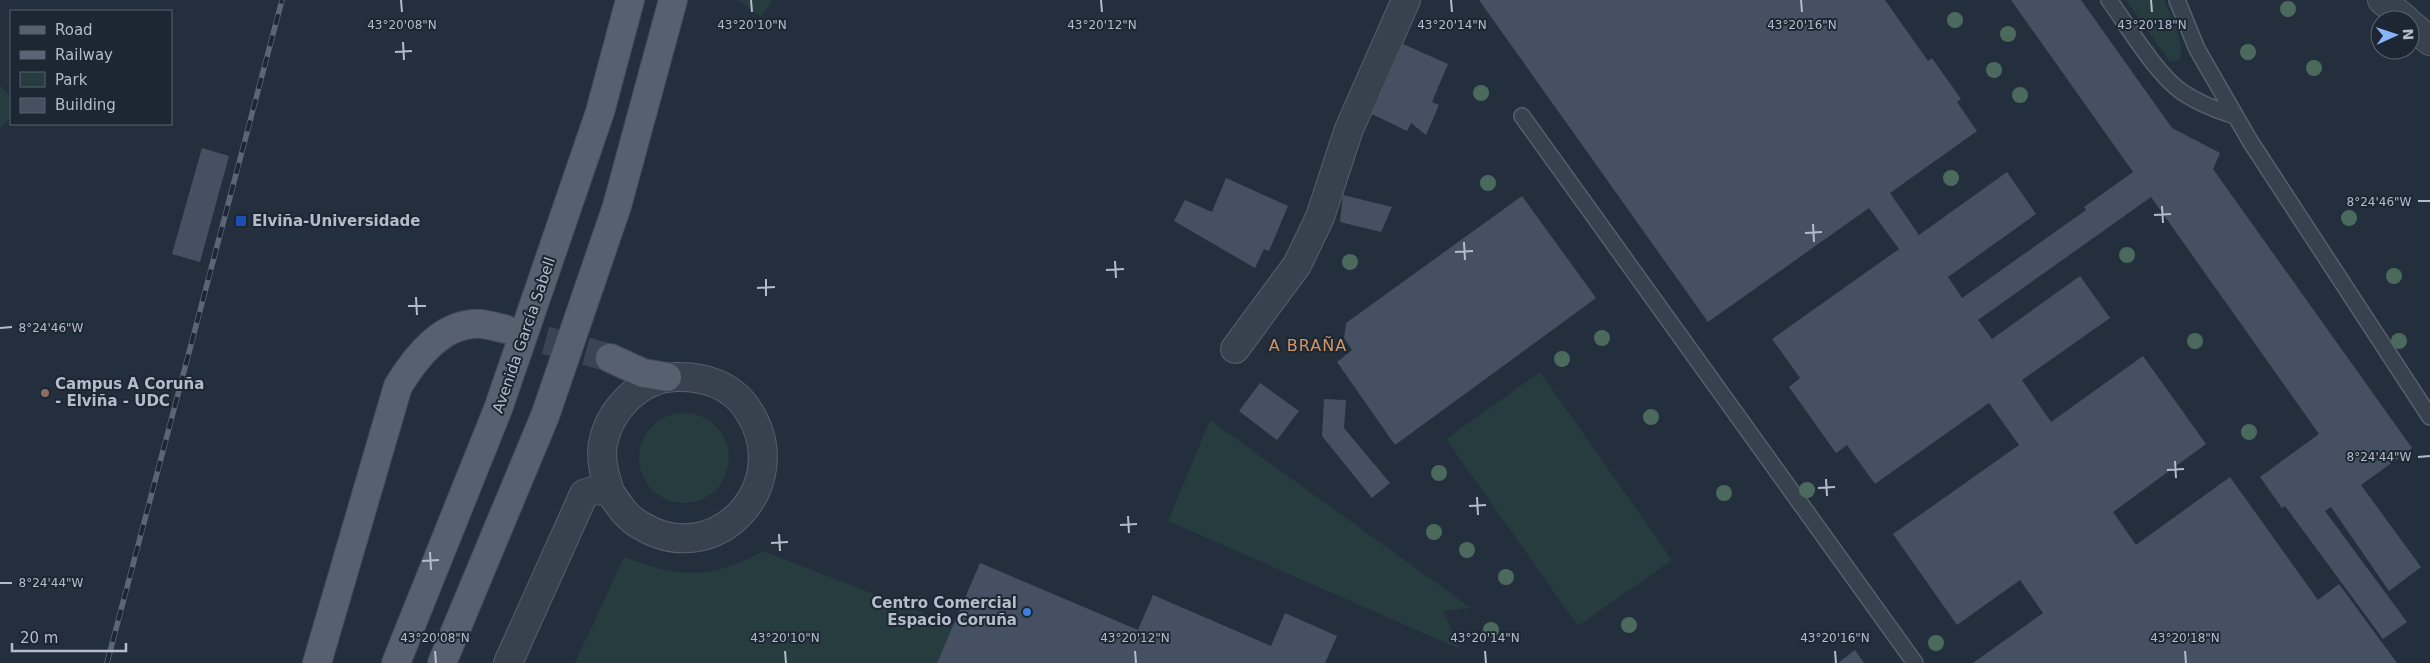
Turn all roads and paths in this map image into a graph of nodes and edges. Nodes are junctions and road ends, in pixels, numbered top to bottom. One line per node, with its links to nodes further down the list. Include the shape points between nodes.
1 (630, 0): 19 (main road, Avenida García Sabell, via 600,112 498,409)
2 (673, 0): 20 (main road, via 617,206 545,416)
3 (1406, 0): 13 (street, via 1349,129 1320,217 1297,265)
4 (2109, 0): 11 (lane, via 2166,77 2181,91 2207,106)
5 (2177, 0): 11 (lane, via 2197,49)
6 (2382, 0): 7 (street)
7 (2394, 10)
8 (2420, 32): 9 (street)
9 (2430, 41)
10 (1522, 116): 22 (lane)
11 (2235, 116): 16 (lane)
12 (505, 329): 18 (main road, via 480,324 457,328 416,358 398,386)
13 (1236, 350)
14 (610, 358): 15 (main road, via 643,373)
15 (667, 377): 17 (street, via 644,386 625,400 611,420 603,444 603,468); 17 (street, via 695,376 721,385 743,402 758,425 764,452 762,474 755,495 742,513 724,527 703,536 681,538 659,535 639,525 622,510)
16 (2430, 417)
17 (610, 492): 21 (street, via 595,490 584,494)
18 (317, 663)
19 (396, 663)
20 (442, 663)
21 (508, 663)
22 (1915, 663)

